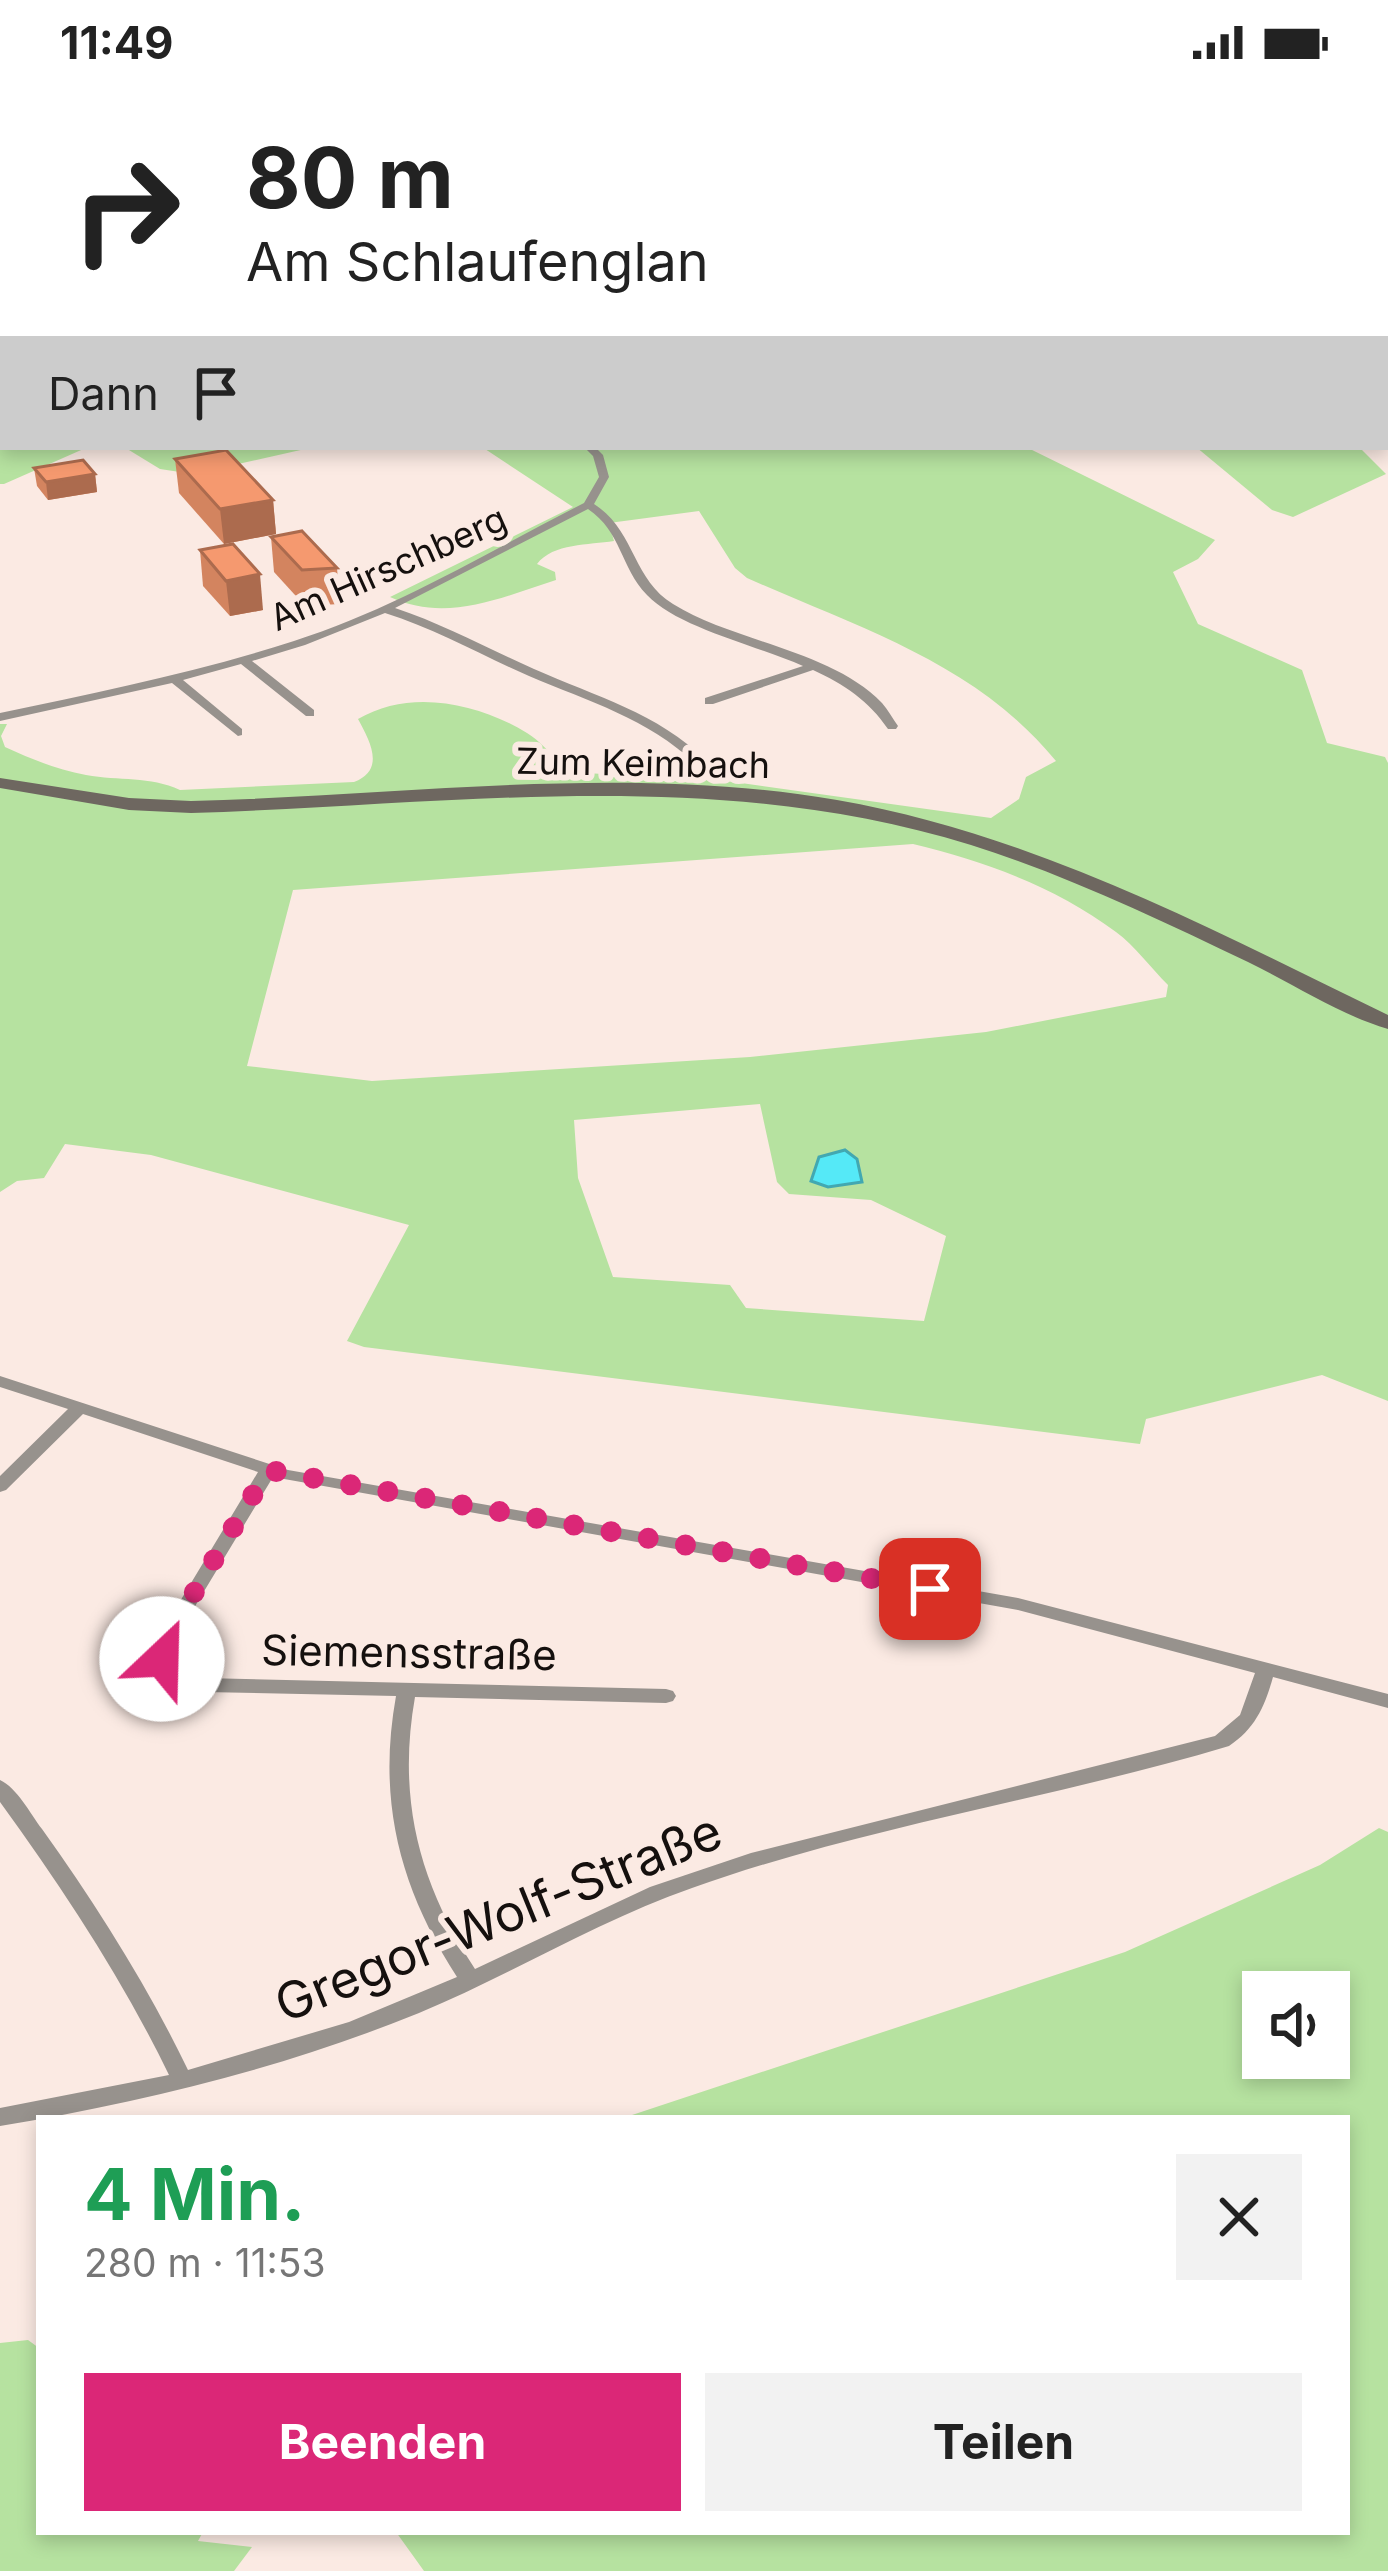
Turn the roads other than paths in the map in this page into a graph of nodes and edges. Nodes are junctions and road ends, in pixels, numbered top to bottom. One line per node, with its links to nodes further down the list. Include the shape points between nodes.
1 (592, 450): 2 (street, via 604,477)
2 (588, 505): 3 (street, Am Hirschberg); 5 (street, via 614,521 637,581 651,595)
3 (385, 609): 4 (street, Am Hirschberg); 12 (street, via 671,734)
4 (244, 660): 6 (street, Am Hirschberg); 8 (street)
5 (814, 666): 7 (street); 10 (street, via 856,690)
6 (174, 679): 9 (street, Am Hirschberg); 11 (street)
7 (709, 701)
8 (310, 712)
9 (0, 717)
10 (892, 726)
11 (238, 732)
12 (703, 764)
13 (0, 783): 14 (street, Zum Keimbach, via 191,807 654,789 838,806 1008,851)
14 (1381, 1020)
15 (0, 1381): 16 (street)
16 (77, 1409): 17 (street); 18 (street)
17 (268, 1470): 19 (street, via 1018,1604); 20 (street, Siemensstraße, via 162,1646 162,1659 182,1678 204,1684)
18 (0, 1486)
19 (1265, 1670): 22 (street); 24 (street, Gregor-Wolf-Straße, via 1253,1713 1222,1742 687,1882 609,1911)
20 (407, 1689): 21 (street, Siemensstraße); 24 (street, via 396,1794 404,1846)
21 (666, 1696)
22 (1388, 1701)
23 (0, 1787): 25 (street, via 98,1922)
24 (471, 1981): 25 (street, Gregor-Wolf-Straße, via 343,2033)
25 (183, 2082): 26 (street, Gregor-Wolf-Straße)
26 (0, 2117)

